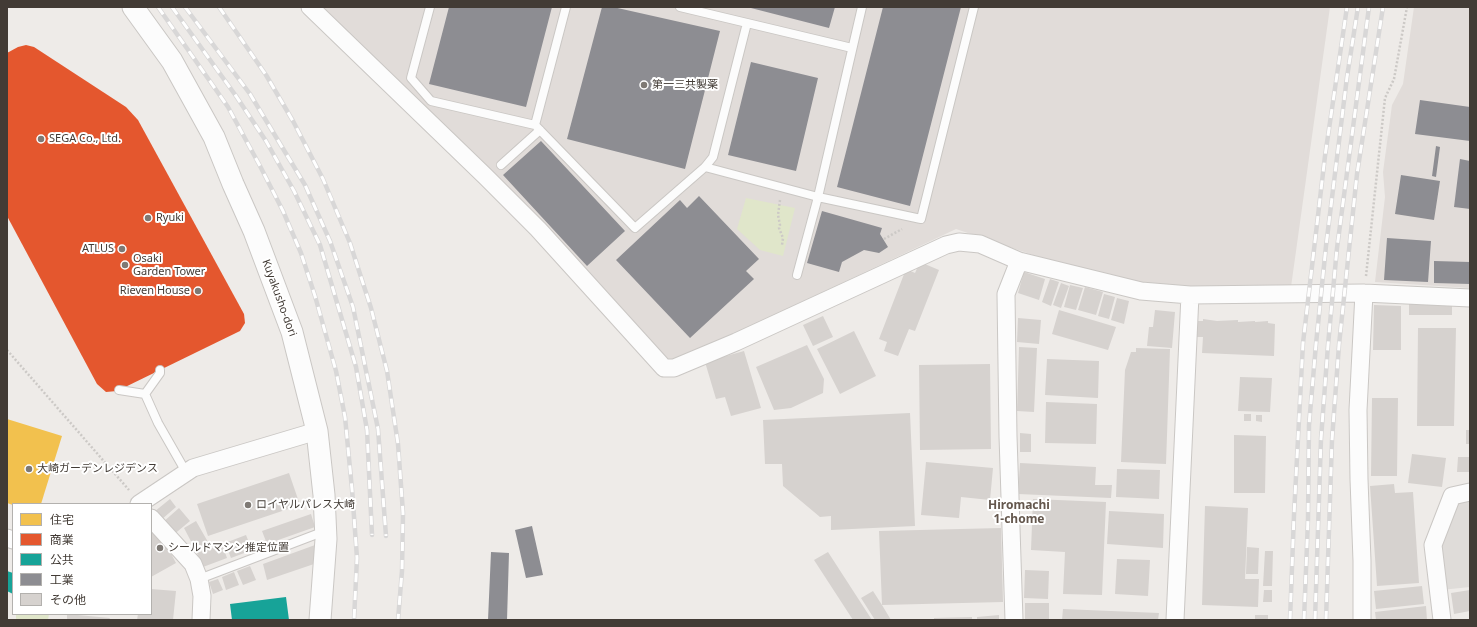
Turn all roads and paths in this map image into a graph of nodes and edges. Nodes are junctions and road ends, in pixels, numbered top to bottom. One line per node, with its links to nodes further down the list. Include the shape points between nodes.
1 (132, 7): 28 (street, Kuyakusho-dori, via 172,61 214,137 254,231 292,332)
2 (310, 7): 19 (street, via 538,229 664,368 674,368 736,342 946,245 959,242 980,244)
3 (430, 7): 11 (lane, via 411,78 431,101)
4 (566, 7): 11 (lane)
5 (680, 7): 9 (lane)
6 (862, 7): 10 (lane)
7 (974, 7): 16 (lane, via 921,219)
8 (1407, 7): 21 (path, via 1394,78 1385,98)
9 (747, 23): 10 (lane); 13 (lane, via 713,157)
10 (852, 48): 15 (lane)
11 (538, 128): 12 (lane); 13 (lane, via 635,228)
12 (501, 165)
13 (705, 167): 14 (lane)
14 (784, 188): 15 (lane); 18 (path, via 778,215)
15 (818, 196): 16 (lane); 20 (lane)
16 (910, 217): 17 (path, via 903,228)
17 (884, 239)
18 (782, 245)
19 (1019, 261): 22 (street, via 1141,290); 37 (street, via 1006,294)
20 (797, 275)
21 (1364, 293): 22 (street); 23 (street); 39 (street, via 1358,410)
22 (1190, 295): 38 (street)
23 (1470, 298)
24 (7, 350): 31 (path)
25 (160, 370): 27 (lane)
26 (119, 390): 27 (lane)
27 (145, 394): 29 (lane)
28 (317, 431): 29 (street); 33 (street, Kuyakusho-dori)
29 (186, 472): 31 (street)
30 (1470, 492): 40 (street, via 1452,496 1433,545)
31 (135, 499)
32 (152, 519): 34 (street, via 193,564)
33 (325, 531): 34 (lane); 36 (street, Kuyakusho-dori)
34 (199, 579): 35 (street, via 202,596)
35 (201, 620)
36 (320, 620)
37 (1014, 620)
38 (1175, 620)
39 (1362, 620)
40 (1442, 620)

